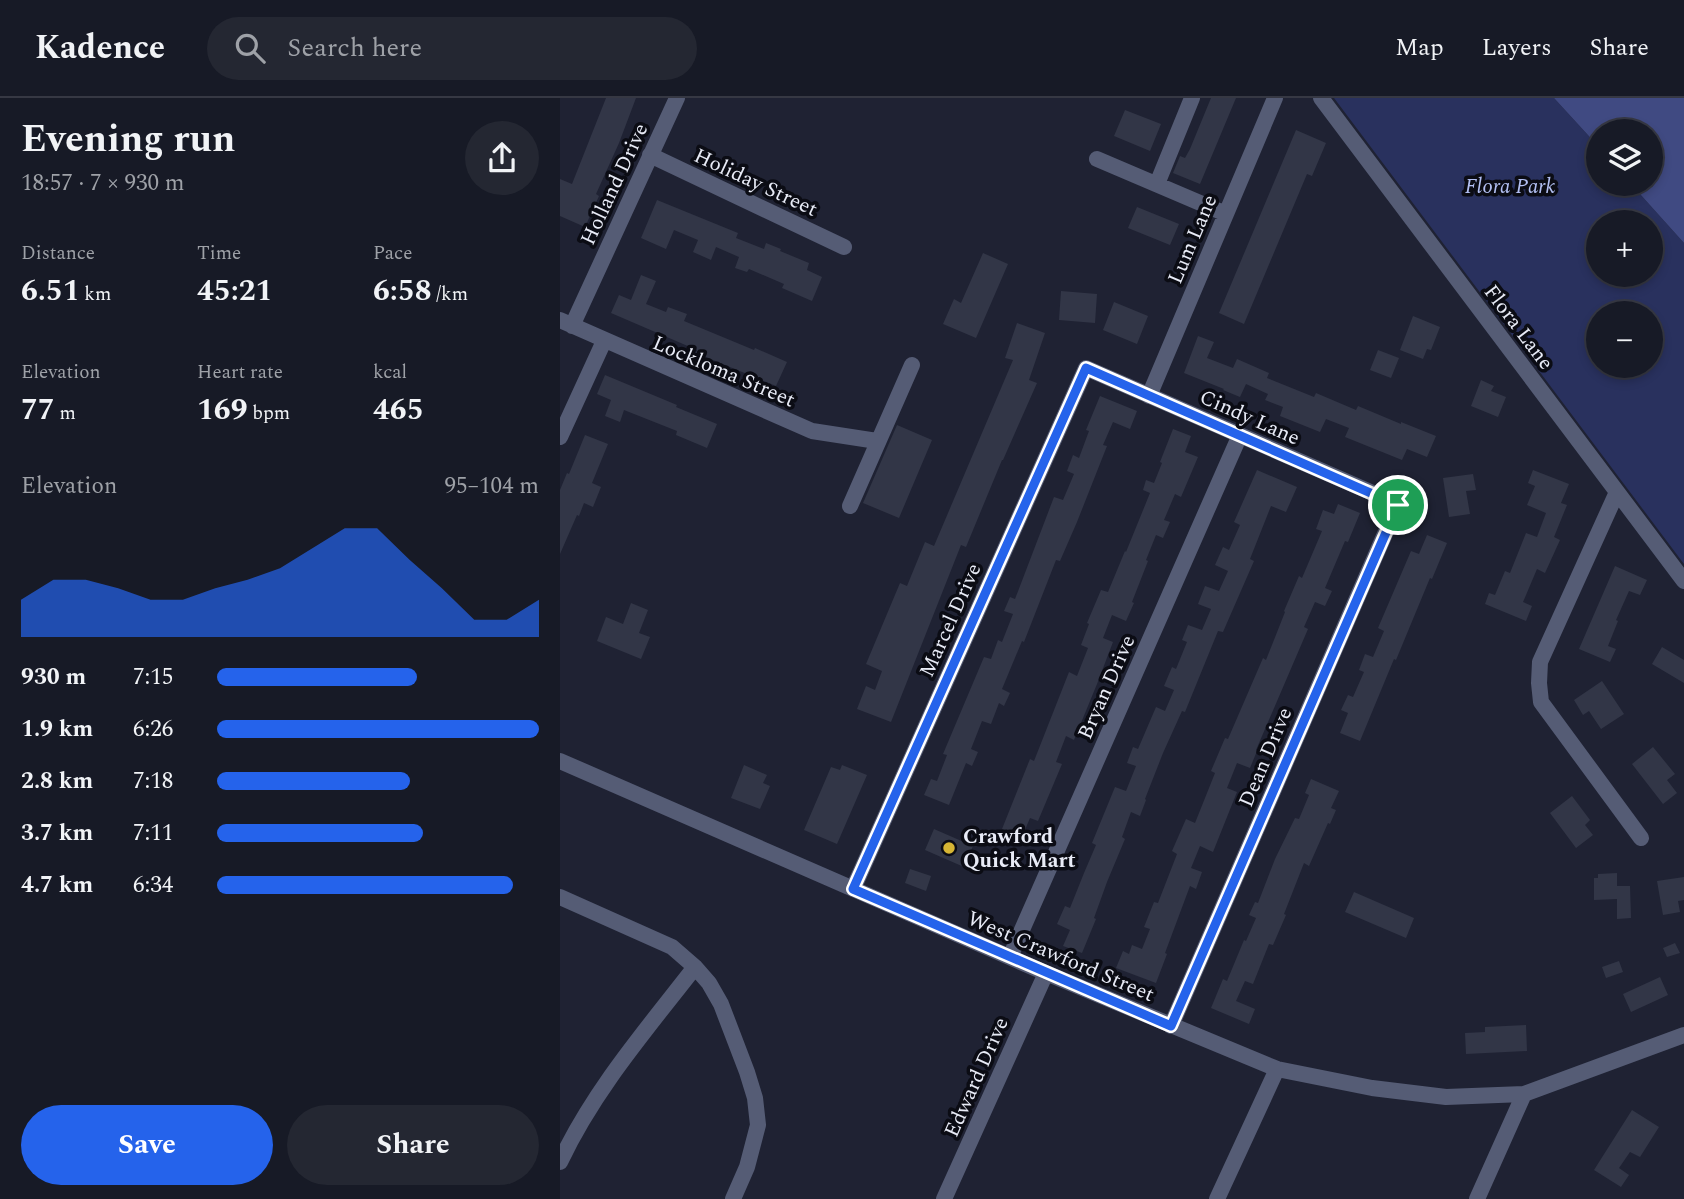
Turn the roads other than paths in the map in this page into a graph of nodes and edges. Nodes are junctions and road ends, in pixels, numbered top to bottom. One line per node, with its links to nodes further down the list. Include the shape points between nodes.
1 (677, 98): 5 (street, Holland Drive)
2 (1192, 98): 7 (street)
3 (1275, 98): 8 (street, Lum Lane)
4 (1321, 98): 18 (street, Flora Lane)
5 (650, 155): 9 (street, Holiday Street); 10 (street, Holland Drive)
6 (1097, 159): 7 (street)
7 (1157, 184): 8 (street)
8 (1226, 214): 14 (street, Lum Lane)
9 (844, 247)
10 (566, 323): 11 (street, Lockloma Street)
11 (604, 341): 16 (street); 17 (street, Lockloma Street, via 812,431)
12 (912, 365): 17 (street)
13 (1086, 368): 14 (street, Cindy Lane); 24 (street, Marcel Drive)
14 (1149, 396): 15 (street, Cindy Lane)
15 (1240, 435): 19 (street, Cindy Lane); 26 (street, Bryan Drive)
16 (560, 437)
17 (877, 441): 20 (street)
18 (1617, 492): 21 (street, Flora Lane); 23 (street, via 1540,662 1539,683 1541,702)
19 (1398, 505): 29 (street, Dean Drive)
20 (850, 506)
21 (1684, 581)
22 (560, 761): 24 (street, West Crawford Street)
23 (1641, 838)
24 (853, 889): 26 (street, West Crawford Street)
25 (560, 897): 27 (street, via 672,947)
26 (1010, 957): 28 (street, West Crawford Street)
27 (695, 967): 33 (street, via 603,1086); 34 (street, via 721,1004 755,1098 758,1125)
28 (1046, 972): 29 (street, West Crawford Street); 35 (street, Edward Drive)
29 (1171, 1026): 31 (street, West Crawford Street)
30 (1684, 1035): 32 (street, West Crawford Street)
31 (1277, 1069): 32 (street, West Crawford Street, via 1446,1097); 36 (street)
32 (1524, 1094): 37 (street)
33 (560, 1162)
34 (733, 1199)
35 (944, 1199)
36 (1217, 1199)
37 (1477, 1199)

